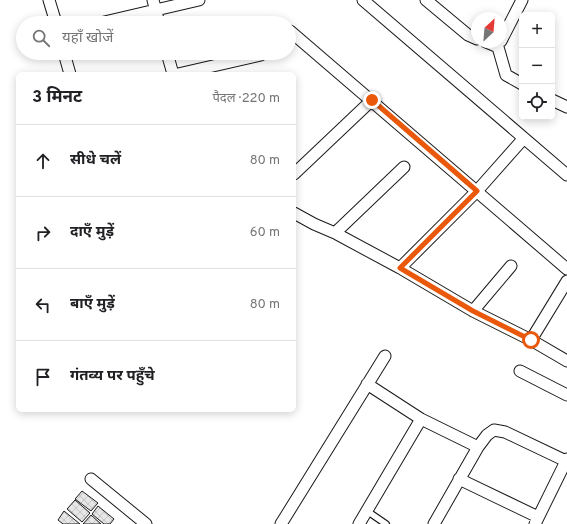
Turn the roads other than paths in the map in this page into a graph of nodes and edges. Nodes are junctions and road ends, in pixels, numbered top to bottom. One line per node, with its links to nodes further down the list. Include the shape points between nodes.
1 (49, 0): 7 (street)
2 (200, 0): 6 (street)
3 (363, 0): 24 (street)
4 (426, 0): 12 (street)
5 (522, 0): 10 (street)
6 (154, 5): 8 (street); 9 (street)
7 (54, 16)
8 (121, 16)
9 (157, 16)
10 (507, 29)
11 (296, 36): 21 (street)
12 (471, 36)
13 (501, 48): 20 (street, via 506,75)
14 (66, 60): 17 (street)
15 (169, 60): 18 (street)
16 (239, 60): 19 (street)
17 (69, 72)
18 (172, 72)
19 (187, 72)
20 (519, 82)
21 (372, 100): 26 (street); 28 (street)
22 (555, 101): 23 (street)
23 (567, 107)
24 (524, 138): 27 (street); 28 (street)
25 (404, 167): 30 (street)
26 (296, 172)
27 (567, 175)
28 (477, 191): 32 (street); 33 (street)
29 (296, 214): 30 (street)
30 (335, 233): 32 (street)
31 (512, 266): 35 (street)
32 (400, 268): 35 (street)
33 (567, 269)
34 (567, 281): 36 (street)
35 (473, 311): 36 (street)
36 (531, 340): 38 (street)
37 (385, 356): 40 (street)
38 (567, 361)
39 (520, 371): 41 (street)
40 (367, 384): 42 (street); 50 (street)
41 (567, 395)
42 (421, 419): 43 (street); 47 (street)
43 (478, 447): 44 (street, via 494,430 505,432); 46 (street)
44 (566, 460): 48 (street)
45 (91, 479): 49 (street)
46 (459, 479): 48 (street); 53 (street)
47 (367, 511): 51 (street); 52 (lane)
48 (536, 520)
49 (146, 524)
50 (281, 524)
51 (359, 524)
52 (386, 524)
53 (434, 524)

